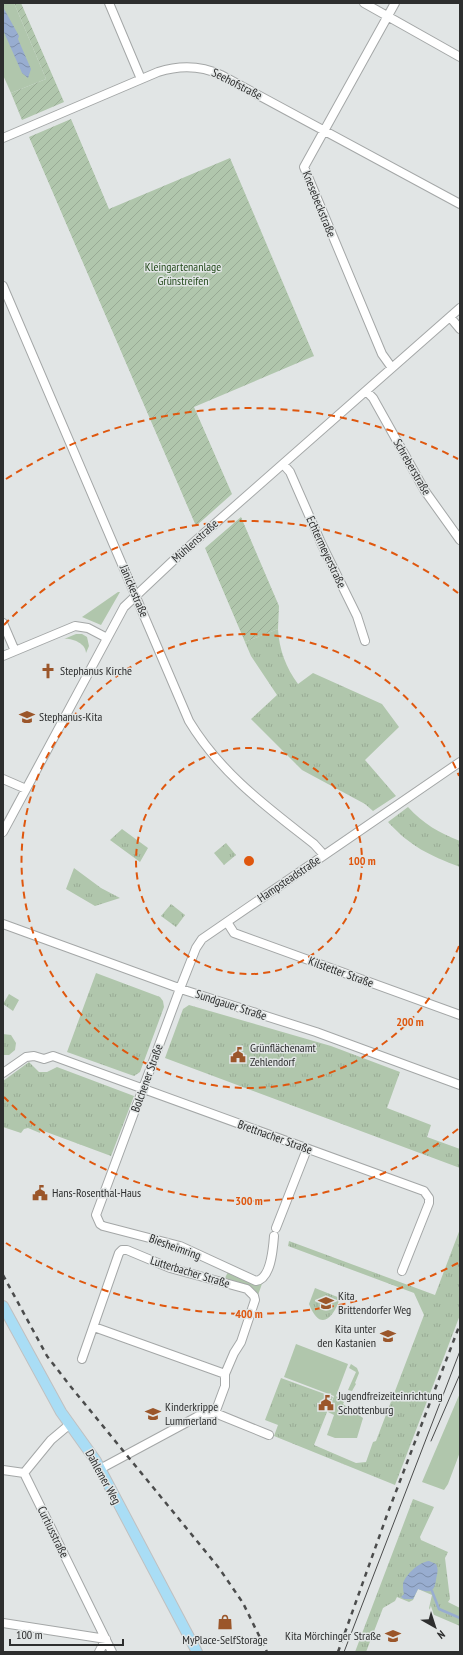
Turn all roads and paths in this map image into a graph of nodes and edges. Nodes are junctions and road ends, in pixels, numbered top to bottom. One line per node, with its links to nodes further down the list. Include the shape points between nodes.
1 (109, 3): 6 (street)
2 (364, 3): 4 (street)
3 (395, 3): 4 (street, Knesebeckstraße)
4 (388, 16): 5 (street); 7 (street, Knesebeckstraße)
5 (460, 57)
6 (141, 78): 7 (street, Seehofstraße, via 176,67 209,70); 8 (street, Seehofstraße)
7 (324, 130): 9 (street, Seehofstraße); 14 (street, Knesebeckstraße, via 304,170 382,354)
8 (3, 138)
9 (460, 204)
10 (3, 286): 18 (street, Jänickestraße)
11 (460, 308): 12 (street, Mühlenstraße)
12 (450, 317): 13 (street); 14 (street, Mühlenstraße)
13 (460, 329)
14 (392, 368): 15 (street, Mühlenstraße)
15 (366, 391): 16 (street, Mühlenstraße); 17 (street, Schreberstraße, via 373,398 424,491)
16 (283, 464): 18 (street, Mühlenstraße); 21 (street, Echtermeyerstraße, via 290,472)
17 (460, 540)
18 (135, 595): 20 (street, Mühlenstraße, via 124,607); 28 (street, Jänickestraße, via 189,721 205,745 245,790 314,844)
19 (3, 623): 22 (street)
20 (106, 638): 22 (street, via 88,628 75,626); 26 (street, Mühlenstraße)
21 (366, 641)
22 (15, 651): 23 (street)
23 (3, 656)
24 (460, 762): 28 (street, Hampsteadstraße)
25 (3, 779): 26 (street)
26 (26, 789): 27 (street, Mühlenstraße)
27 (3, 832)
28 (324, 855): 29 (street, Hampsteadstraße)
29 (227, 922): 31 (street, Hampsteadstraße, via 202,939); 32 (street, Kilstetter Straße, via 234,933)
30 (3, 924): 31 (street, Sundgauer Straße)
31 (180, 989): 34 (street, Sundgauer Straße, via 316,1032); 35 (street, Bolchener Straße)
32 (460, 1015)
33 (3, 1074): 35 (street, Brettnacher Straße, via 26,1058 34,1056 44,1059 53,1056)
34 (460, 1085)
35 (143, 1089): 36 (street, Brettnacher Straße); 37 (street, Bolchener Straße)
36 (307, 1149): 37 (street, Biesheimring, via 275,1232 272,1258 265,1276 256,1282 180,1246 100,1224 96,1216); 38 (street, Brettnacher Straße, via 424,1191 429,1203)
37 (115, 1167)
38 (402, 1271)
39 (3, 1306): 44 (main road, Dahlemer Weg, via 36,1369)
40 (94, 1327): 41 (street, Lutterbacher Straße); 42 (street); 42 (street, Lutterbacher Straße, via 122,1250 170,1268 247,1289 255,1300)
41 (82, 1359)
42 (225, 1374): 43 (street, Lutterbacher Straße, via 224,1386)
43 (215, 1413): 45 (street); 46 (street, via 202,1414)
44 (70, 1424): 46 (main road, Dahlemer Weg, via 92,1453); 48 (street, via 51,1440)
45 (269, 1435)
46 (100, 1469): 53 (main road, Dahlemer Weg)
47 (3, 1470): 48 (street)
48 (24, 1473): 50 (street, Curtiusstraße)
49 (3, 1622): 50 (street)
50 (106, 1639): 51 (street); 52 (street, Curtiusstraße)
51 (99, 1652)
52 (112, 1652)
53 (197, 1652)

